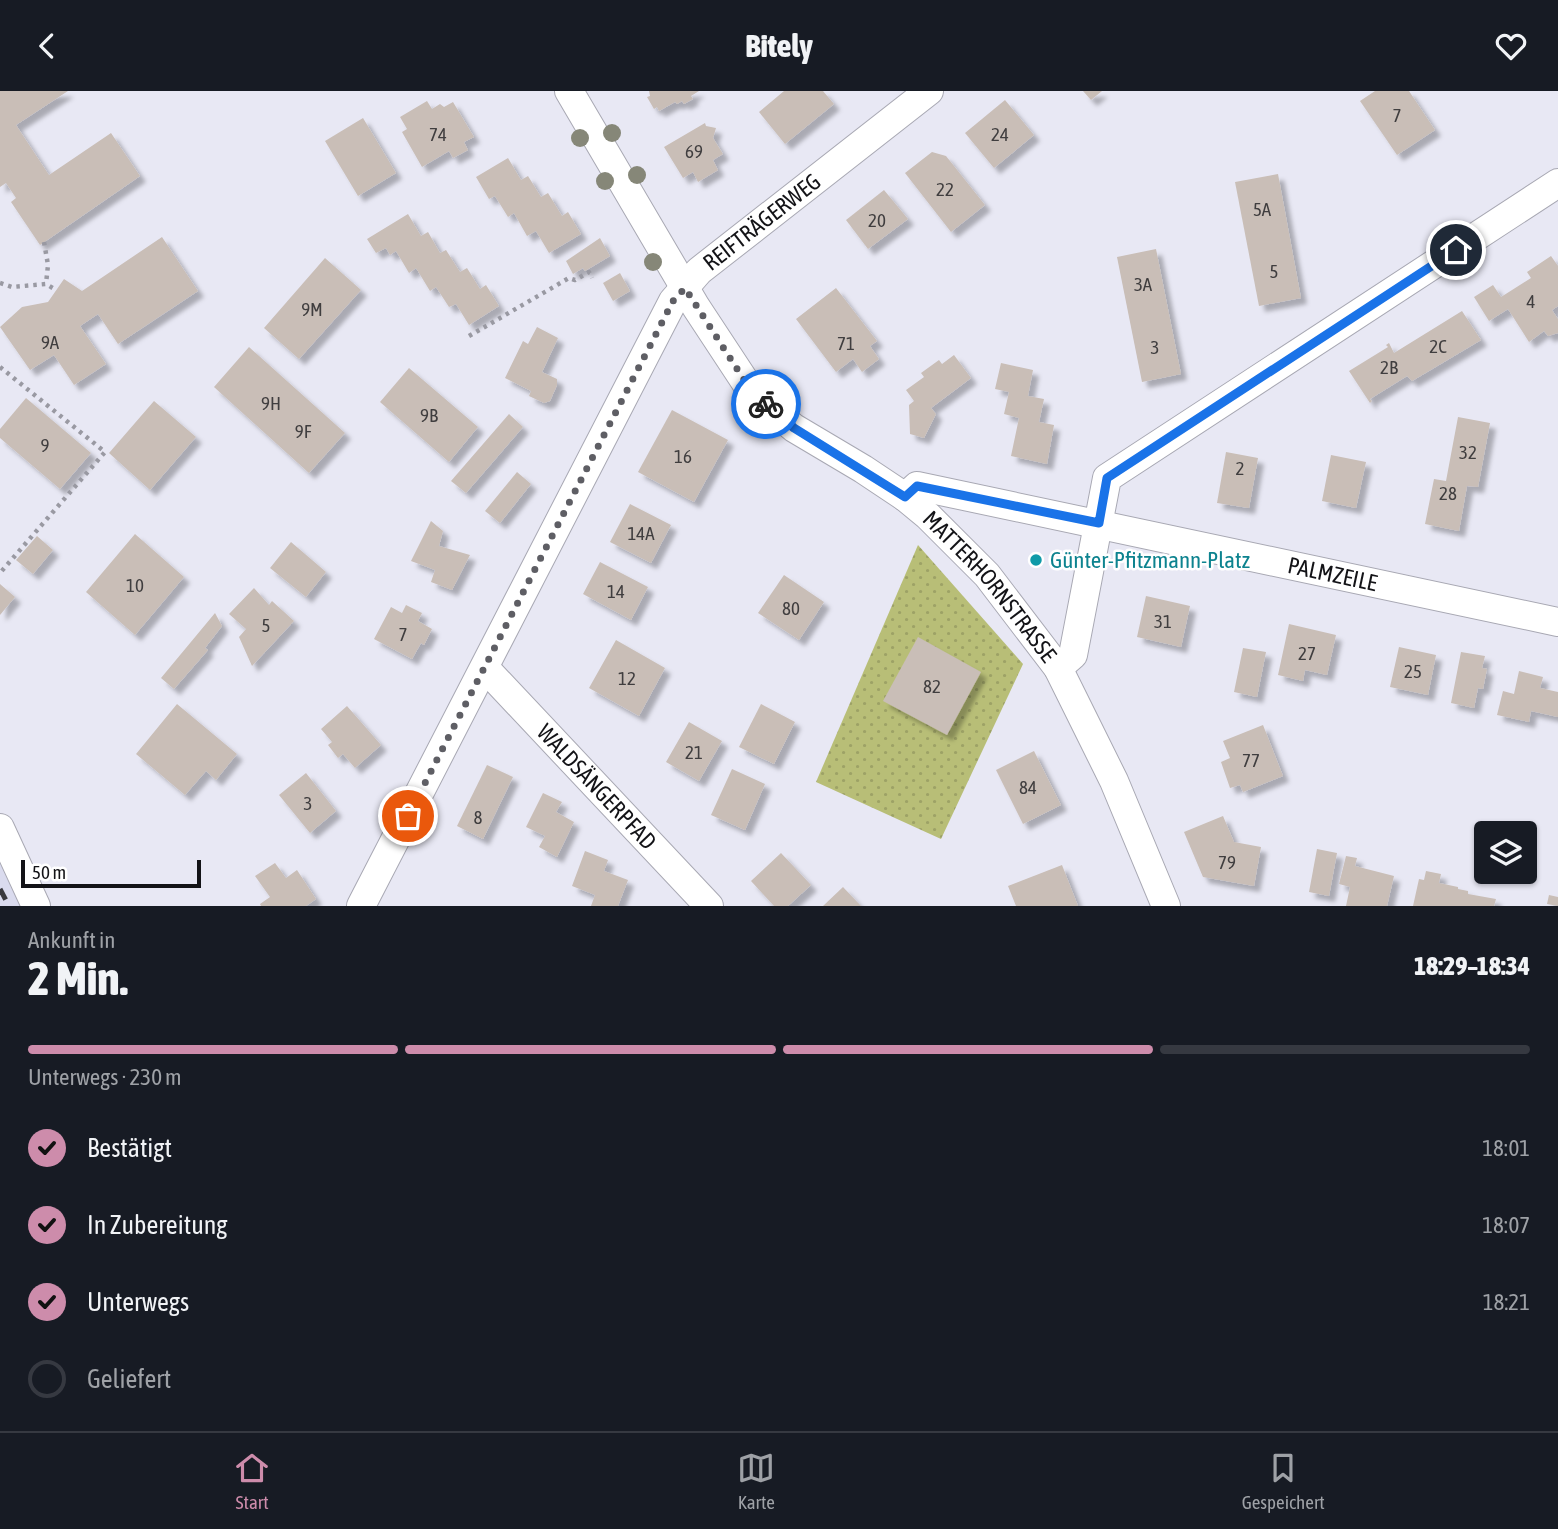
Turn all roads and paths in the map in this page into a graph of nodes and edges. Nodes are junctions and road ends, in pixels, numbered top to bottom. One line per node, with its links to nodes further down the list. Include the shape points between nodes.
1 (569, 91): 8 (street, MATTERHORNSTRASSE)
2 (929, 91): 8 (street, REIFTRÄGERWEG, via 699,271)
3 (1558, 183): 13 (street, via 1107,478)
4 (44, 241): 7 (path)
5 (592, 278): 10 (path, via 589,272 575,280 569,278)
6 (0, 283): 7 (path, via 12,287)
7 (46, 284): 9 (path)
8 (685, 288): 12 (street, MATTERHORNSTRASSE, via 748,386 772,410); 16 (street, REIFTRÄGERWEG, via 667,313)
9 (56, 290)
10 (470, 336)
11 (0, 366): 14 (path, via 104,452)
12 (905, 497): 13 (street, PALMZEILE, via 917,486); 17 (street, MATTERHORNSTRASSE, via 987,575)
13 (1099, 523): 15 (street, PALMZEILE); 17 (street, via 1073,655)
14 (0, 573)
15 (1558, 622)
16 (485, 668): 20 (street, REIFTRÄGERWEG); 21 (street, WALDSÄNGERPFAD)
17 (1058, 668): 22 (street, MATTERHORNSTRASSE, via 1114,781)
18 (0, 828): 19 (street)
19 (36, 906)
20 (361, 906)
21 (709, 906)
22 (1166, 906)

